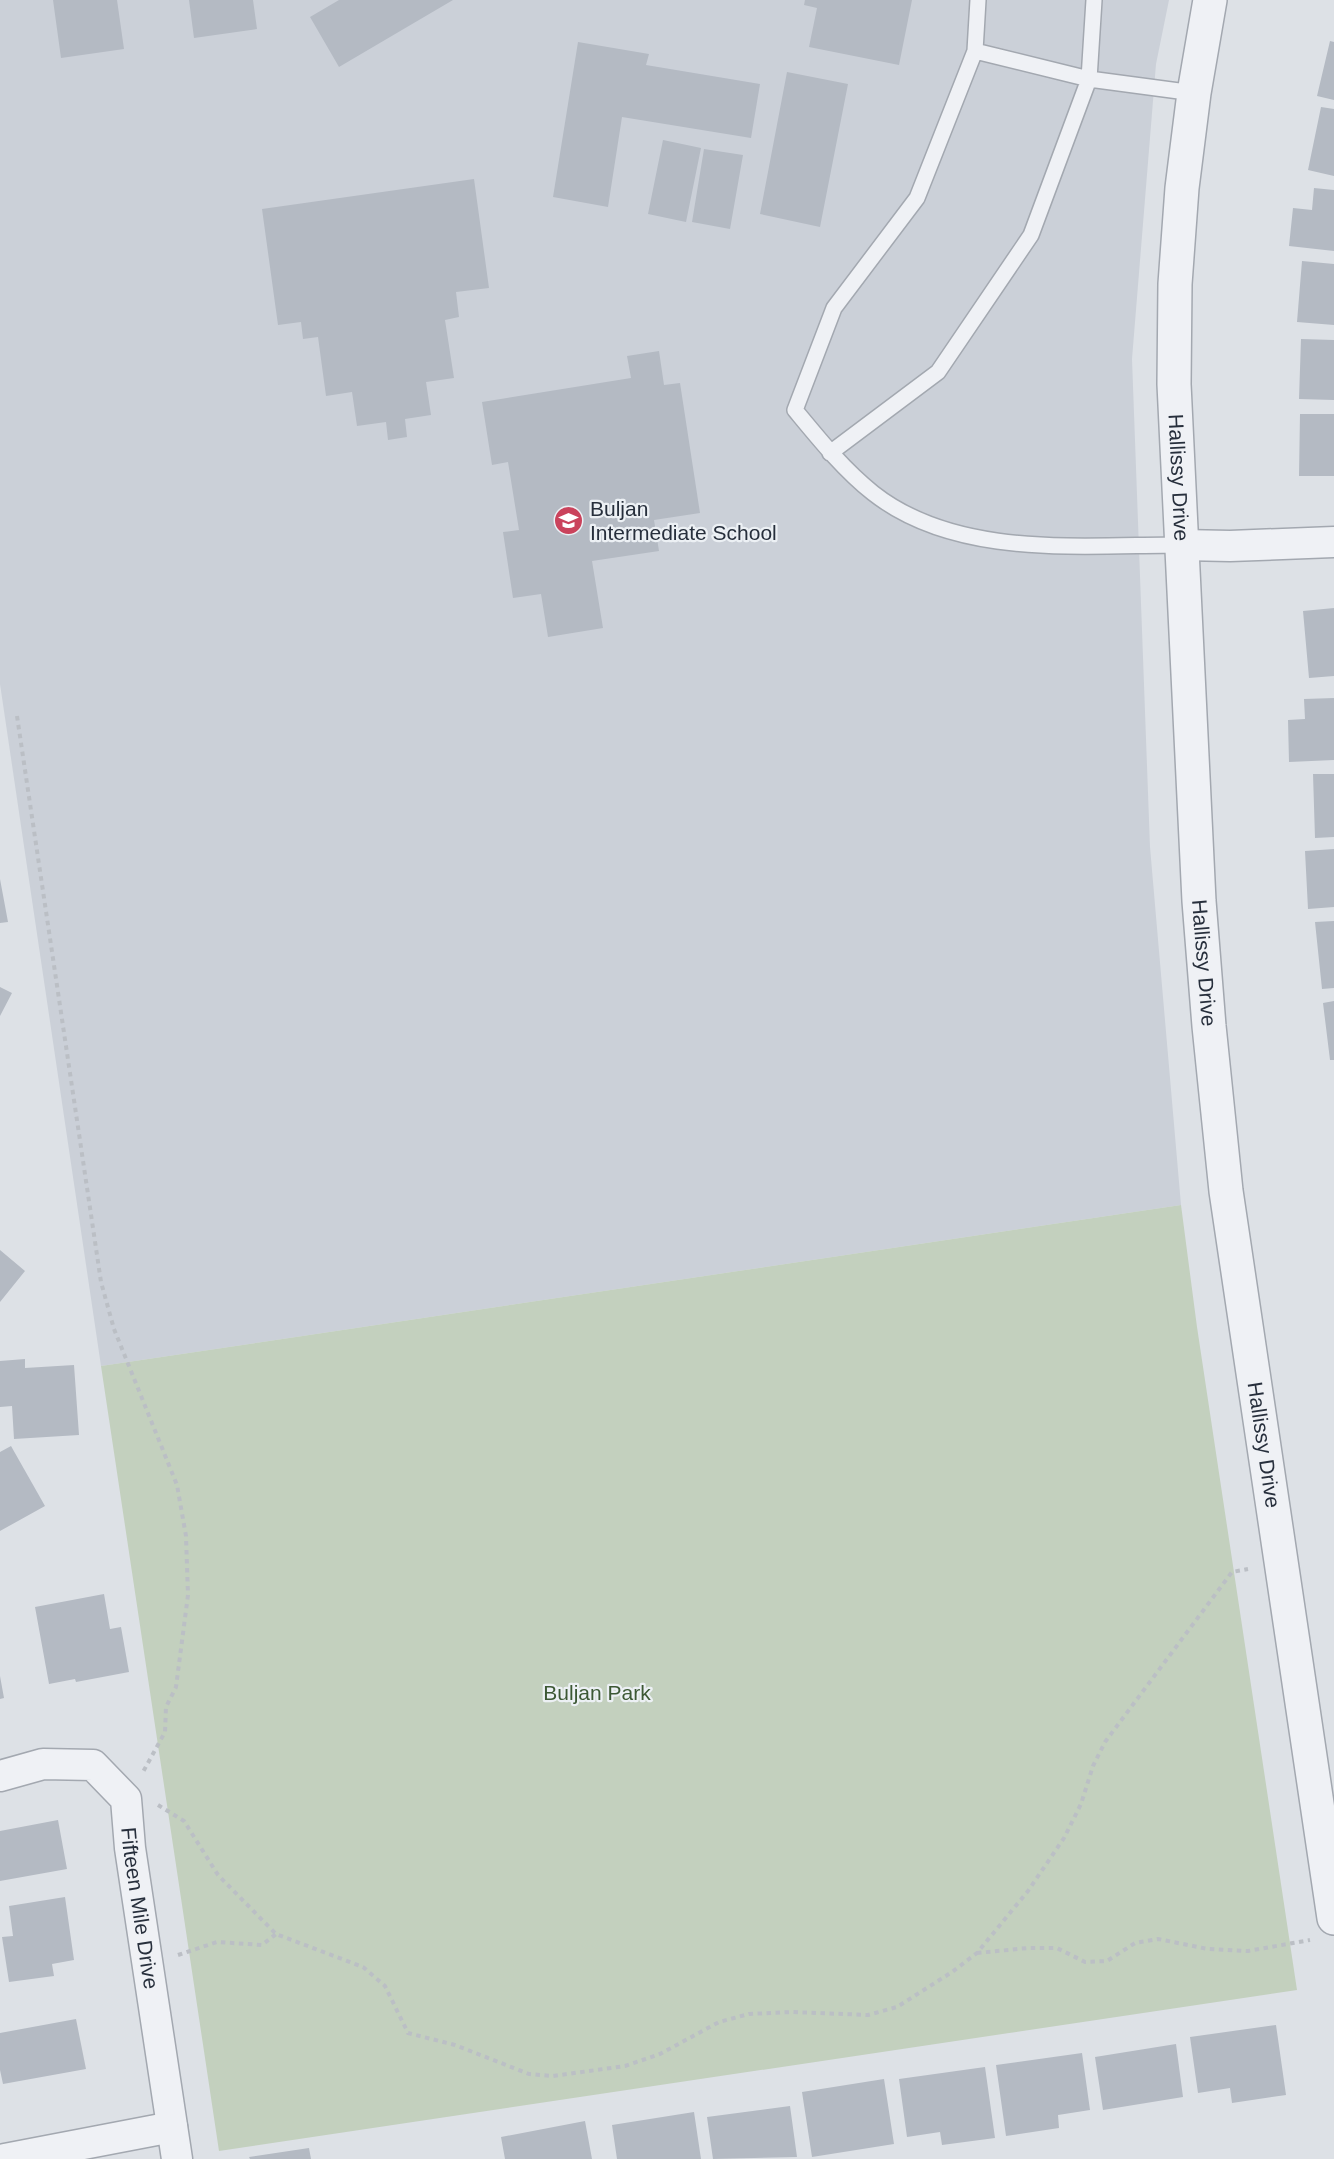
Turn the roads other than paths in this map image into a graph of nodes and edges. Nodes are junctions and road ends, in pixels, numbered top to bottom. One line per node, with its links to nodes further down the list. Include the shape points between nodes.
1 (978, 0): 4 (lane)
2 (1094, 0): 5 (lane)
3 (1210, 0): 6 (street, Hallissy Drive)
4 (975, 51): 5 (lane); 7 (lane, via 917,198 834,308 795,410)
5 (1089, 79): 6 (lane); 7 (lane, via 1031,235 938,372)
6 (1194, 93): 9 (street, Hallissy Drive, via 1175,284 1174,384)
7 (831, 453): 9 (lane, via 873,493 907,514 948,530 993,541 1035,545)
8 (1334, 542): 9 (street)
9 (1182, 545): 10 (street, Hallissy Drive, via 1199,901 1226,1191 1281,1564)
10 (1322, 1753): 12 (street, Hallissy Drive)
11 (0, 1776): 13 (street, Fifteen Mile Drive, via 43,1764 93,1765 126,1799)
12 (1323, 1929)
13 (172, 2127): 14 (street); 15 (street, Fifteen Mile Drive)
14 (5, 2159)
15 (177, 2159)

